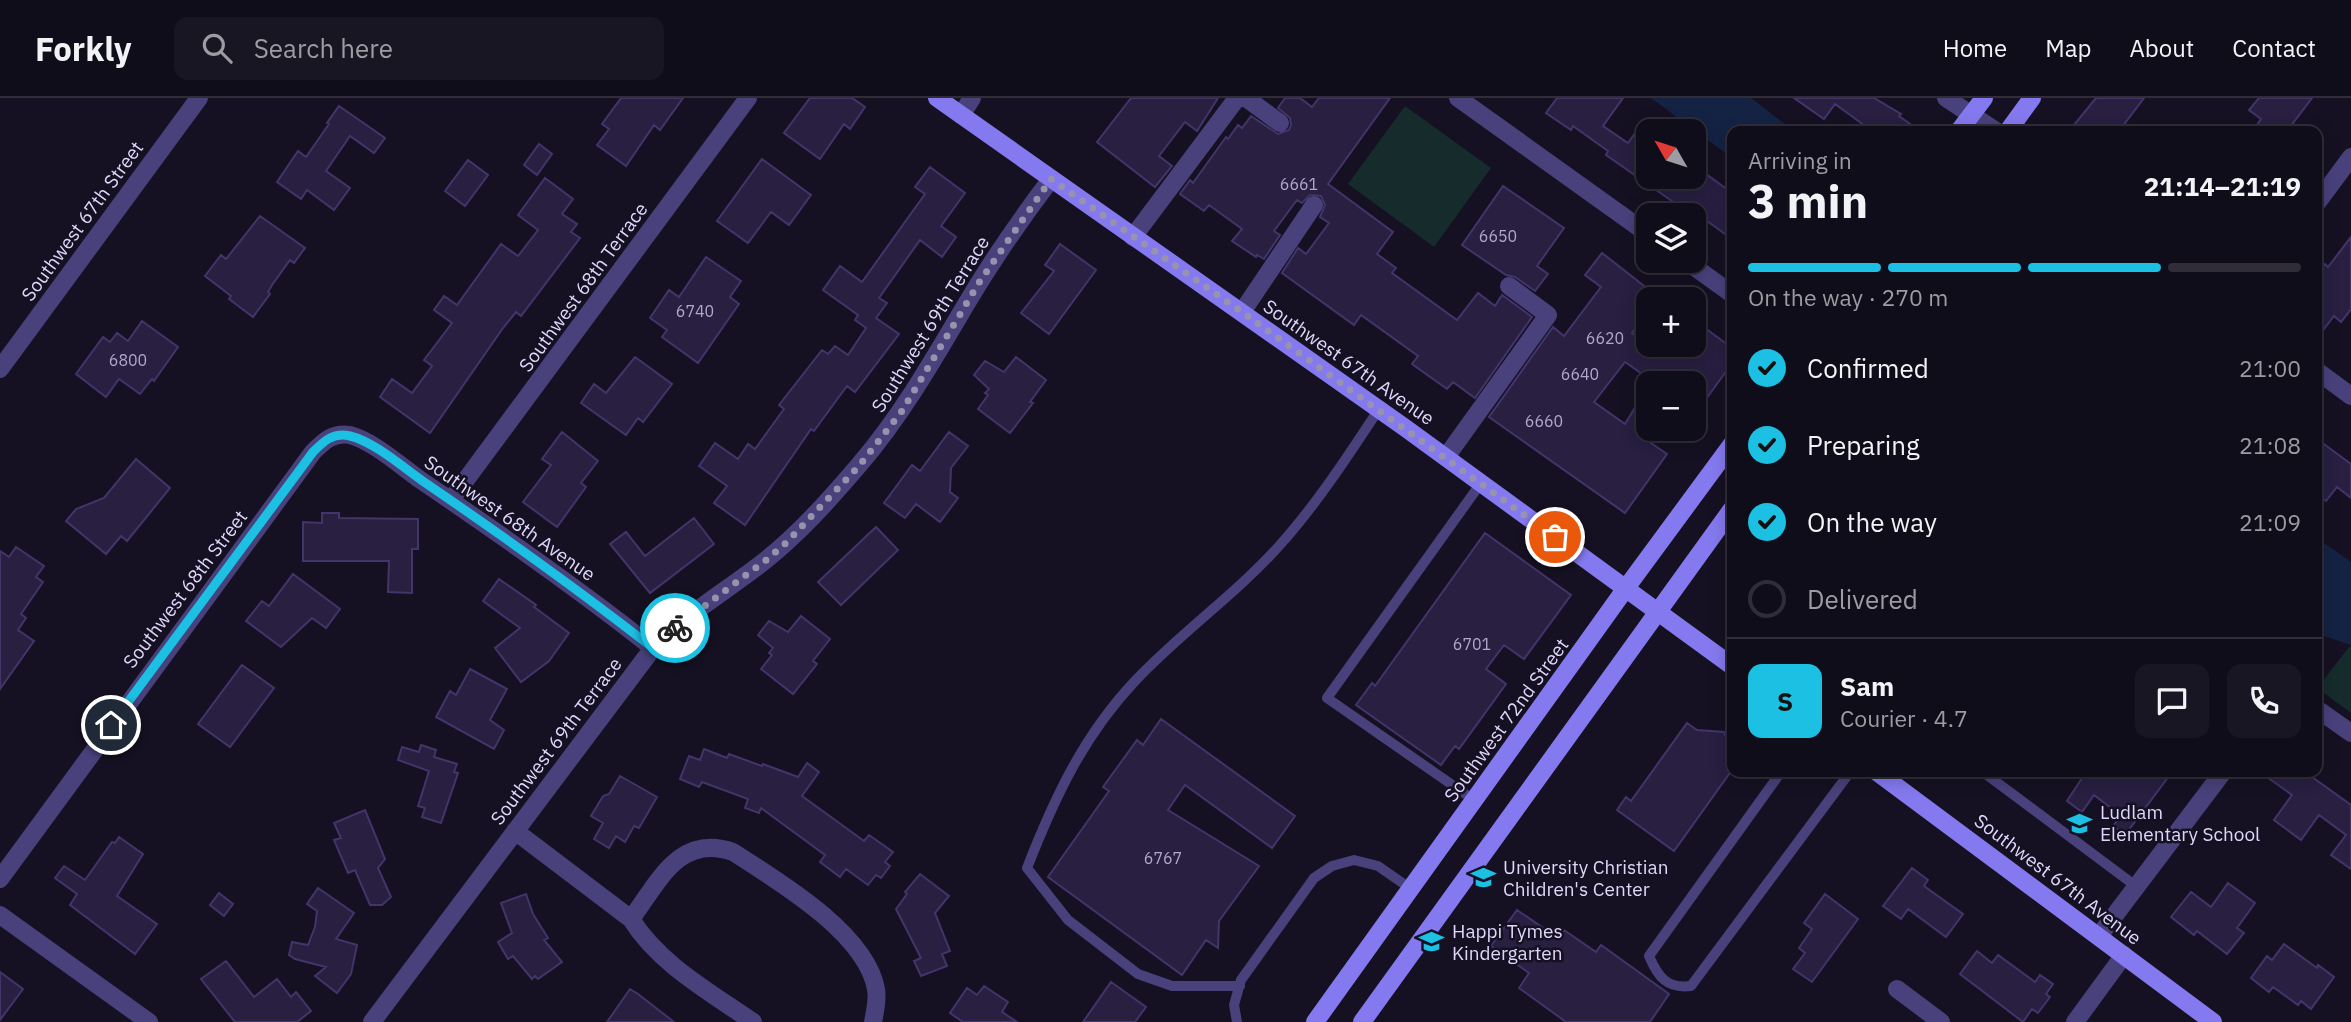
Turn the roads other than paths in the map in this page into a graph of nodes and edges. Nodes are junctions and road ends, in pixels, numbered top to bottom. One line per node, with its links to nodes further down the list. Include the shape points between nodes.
1 (199, 98): 27 (street, Southwest 67th Street)
2 (748, 98): 35 (street, Southwest 68th Terrace)
3 (972, 98): 11 (street)
4 (1237, 98): 22 (street)
5 (1246, 98): 13 (street)
6 (1458, 98): 21 (street)
7 (1946, 98): 12 (street)
8 (1984, 98): 12 (main road)
9 (2032, 98): 16 (main road)
10 (944, 100): 11 (main road, Southwest 67th Avenue)
11 (961, 115): 18 (main road, Southwest 67th Avenue)
12 (1971, 115): 14 (main road); 15 (street)
13 (1280, 123)
14 (1963, 126)
15 (1988, 126)
16 (2012, 126)
17 (2351, 158): 19 (street)
18 (1051, 179): 22 (main road, Southwest 67th Avenue); 39 (street, Southwest 69th Terrace, via 980,281 902,411 859,466 786,543)
19 (2322, 196)
20 (1314, 205): 26 (street)
21 (1636, 225)
22 (1133, 237): 26 (main road, Southwest 67th Avenue)
23 (1703, 273): 25 (street)
24 (1509, 286): 33 (street, via 1548,315)
25 (1727, 290)
26 (1242, 312): 30 (main road, Southwest 67th Avenue)
27 (0, 369)
28 (2322, 375): 29 (street)
29 (2351, 396)
30 (1379, 409): 33 (main road, Southwest 67th Avenue); 57 (lane, via 1277,548 1176,640 1117,702 1074,761 1027,869 1068,920 1138,974 1172,986)
31 (337, 434): 35 (street, Southwest 68th Avenue, via 365,442); 50 (street, Southwest 68th Street, via 313,452)
32 (1727, 451): 37 (main road, Southwest 72nd Street)
33 (1446, 457): 34 (main road, Southwest 67th Avenue)
34 (1481, 483): 37 (main road, Southwest 67th Avenue); 48 (lane, via 1327,698)
35 (451, 500): 39 (street, Southwest 68th Avenue)
36 (1727, 516): 38 (main road)
37 (1626, 588): 38 (main road, Southwest 67th Avenue); 48 (main road, Southwest 72nd Street)
38 (1657, 611): 40 (main road, Southwest 67th Avenue); 65 (main road)
39 (653, 648): 49 (street, Southwest 69th Terrace)
40 (1727, 662)
41 (2322, 713): 42 (street)
42 (2351, 733)
43 (1778, 777): 44 (lane, via 1649,956 1658,975 1677,988 1691,986)
44 (1846, 777)
45 (1884, 777): 55 (main road, Southwest 67th Avenue)
46 (1990, 777): 51 (lane)
47 (2218, 777): 51 (street)
48 (1474, 800): 52 (main road, Southwest 72nd Street)
49 (515, 831): 54 (street); 60 (street, Southwest 69th Terrace)
50 (0, 879)
51 (2137, 887): 55 (street)
52 (1411, 889): 57 (lane, via 1378,866 1354,860 1332,866 1314,878); 64 (main road, Southwest 72nd Street)
53 (0, 915): 59 (street)
54 (631, 919): 61 (street, via 641,936 668,961); 62 (street, via 682,856 702,847 733,852 831,922 858,951 876,990)
55 (2099, 936): 56 (main road, Southwest 67th Avenue)
56 (2124, 955): 67 (street); 68 (main road, Southwest 67th Avenue)
57 (1240, 986): 63 (lane, via 1234,1005)
58 (1897, 989): 66 (street)
59 (149, 1022)
60 (372, 1022)
61 (753, 1022)
62 (873, 1022)
63 (1237, 1022)
64 (1315, 1022)
65 (1363, 1022)
66 (1941, 1022)
67 (2075, 1022)
68 (2213, 1022)

